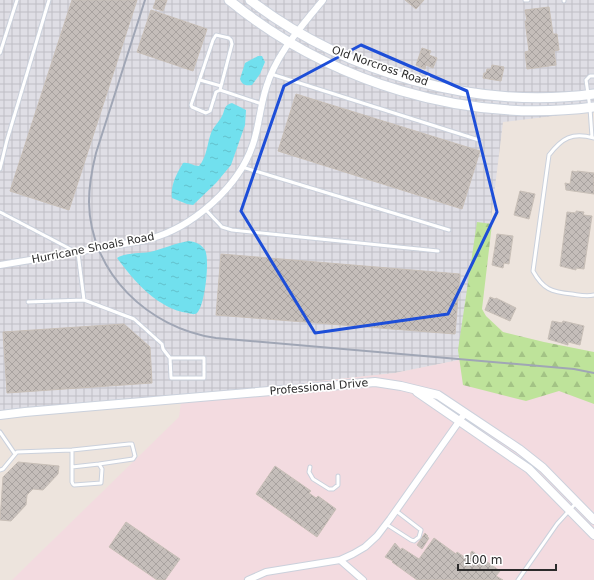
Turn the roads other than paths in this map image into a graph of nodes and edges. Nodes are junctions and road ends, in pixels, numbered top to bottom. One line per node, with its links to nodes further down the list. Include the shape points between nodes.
1 (17, 0): 8 (lane)
2 (49, 0): 19 (lane)
3 (229, 0): 7 (main road, Old Norcross Road)
4 (250, 0): 6 (main road, Old Norcross Road)
5 (323, 0): 6 (street, Hurricane Shoals Road)
6 (297, 32): 7 (street, Hurricane Shoals Road); 13 (main road, Old Norcross Road, via 351,59 395,74 467,92 534,98)
7 (289, 42): 9 (street, Hurricane Shoals Road); 15 (main road, Old Norcross Road, via 346,71 452,103 512,110 571,110)
8 (0, 53)
9 (271, 74): 14 (street, Hurricane Shoals Road); 17 (lane)
10 (594, 76): 13 (lane, via 586,80)
11 (200, 80): 12 (lane); 12 (lane, via 191,105 206,113 216,92); 12 (lane, via 215,36 229,38 232,44)
12 (221, 88): 14 (lane)
13 (591, 94): 15 (lane)
14 (262, 104): 18 (street, Hurricane Shoals Road, via 253,144)
15 (592, 107): 16 (lane)
16 (593, 138): 26 (lane, via 575,135 566,138 558,143 549,155 533,271 547,289)
17 (479, 140)
18 (242, 167): 20 (street, Hurricane Shoals Road, via 233,181); 22 (lane)
19 (0, 169)
20 (205, 209): 23 (lane, via 222,227 232,230); 24 (street, Hurricane Shoals Road, via 171,230 150,239)
21 (0, 212): 24 (lane)
22 (449, 230)
23 (438, 251)
24 (78, 253): 25 (street, Hurricane Shoals Road); 27 (lane)
25 (0, 265)
26 (594, 295)
27 (84, 300): 28 (lane); 29 (lane, via 134,319 162,344)
28 (28, 302)
29 (170, 358): 29 (lane, via 204,358 204,378 171,378)
30 (413, 389): 31 (street, Professional Drive, via 438,395); 32 (street, Professional Drive, via 374,382); 33 (street)
31 (465, 413): 33 (street); 42 (street, Professional Drive, via 543,468)
32 (0, 415)
33 (459, 421): 43 (street); 44 (street, via 529,469)
34 (0, 432): 36 (lane)
35 (72, 450): 36 (lane); 37 (lane, via 132,444 135,456 133,459); 38 (lane)
36 (15, 454): 40 (lane)
37 (99, 464): 38 (lane); 38 (lane, via 102,469 102,481 98,484 74,485)
38 (72, 467)
39 (310, 467): 41 (lane, via 309,472 313,478 329,489 338,485)
40 (0, 470)
41 (338, 476)
42 (576, 503): 44 (lane); 45 (street, Professional Drive)
43 (395, 510): 46 (street); 46 (lane, via 420,530 419,537 411,540)
44 (570, 510): 47 (street); 51 (lane, via 557,524)
45 (594, 520)
46 (386, 524): 48 (street, via 365,547)
47 (594, 535)
48 (340, 560): 49 (street, via 266,572); 50 (street)
49 (248, 580)
50 (363, 580)
51 (518, 580)

